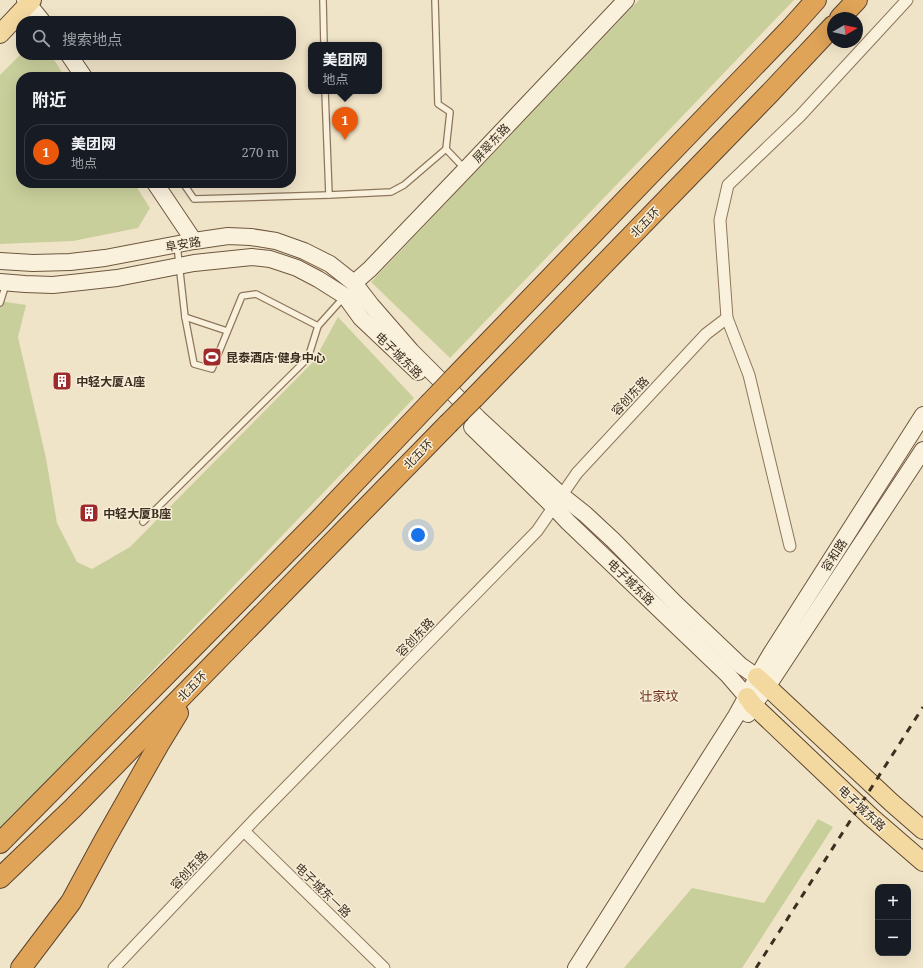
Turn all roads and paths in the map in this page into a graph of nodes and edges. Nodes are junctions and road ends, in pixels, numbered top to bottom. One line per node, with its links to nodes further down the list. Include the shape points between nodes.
1 (322, 0): 12 (lane)
2 (436, 0): 16 (lane, via 438,104 450,112)
3 (626, 0): 17 (main road, 屏翠东路)
4 (816, 0): 43 (highway, bridge, via 318,521)
5 (857, 0): 8 (highway)
6 (907, 0): 29 (street, via 800,116 728,185 720,220)
7 (28, 1): 9 (main road); 11 (main road)
8 (846, 12)
9 (38, 16)
10 (827, 32): 37 (highway, 北五环, bridge)
11 (0, 34)
12 (324, 42)
13 (72, 60): 14 (main road)
14 (81, 72)
15 (325, 94): 20 (lane)
16 (446, 149): 17 (lane); 20 (lane, via 404,185 390,192)
17 (466, 169): 26 (main road, 屏翠东路)
18 (158, 188): 21 (main road)
19 (186, 188): 20 (lane, via 194,199)
20 (329, 195)
21 (194, 241): 22 (main road, 阜安路); 26 (main road, 阜安路, via 228,236 276,241 330,264)
22 (177, 244): 23 (main road, 阜安路, via 70,262); 24 (lane)
23 (0, 261)
24 (179, 266): 25 (main road, 阜安路, via 117,278 53,285); 26 (main road, 阜安路, via 238,258 270,259); 28 (lane)
25 (3, 283): 27 (lane)
26 (350, 290): 30 (lane); 34 (main road, 电子城东路, via 371,305 411,351)
27 (0, 303)
28 (185, 317): 31 (lane); 31 (lane, via 194,364 212,370)
29 (727, 318): 34 (street, 容创东路, via 706,334 577,472); 36 (street, via 749,375)
30 (318, 326): 31 (lane, via 256,294 242,296); 35 (lane, via 308,358)
31 (227, 331)
32 (923, 415): 38 (main road, 容和路)
33 (923, 450): 38 (main road, 容和路)
34 (557, 500): 38 (main road, 电子城东路, via 585,514 602,529 675,603 740,665); 39 (main road, 电子城东路, via 568,522 728,675); 42 (street, 容创东路, via 537,531)
35 (143, 522)
36 (790, 546)
37 (197, 682): 40 (highway, 北五环); 47 (highway, via 158,744)
38 (762, 682): 39 (main road, 容和路); 41 (main road, 电子城东路)
39 (750, 701): 44 (main road, 电子城东路, via 871,817); 52 (main road); 53 (main road, via 734,738)
40 (73, 808): 45 (highway, 北五环); 46 (highway)
41 (923, 830)
42 (244, 831): 50 (street, 容创东路); 51 (street, 电子城东一路)
43 (0, 843)
44 (923, 862)
45 (0, 878)
46 (0, 890)
47 (71, 902): 48 (highway); 49 (highway, via 57,932)
48 (21, 968)
49 (33, 968)
50 (114, 968)
51 (384, 968)
52 (576, 968)
53 (585, 968)

